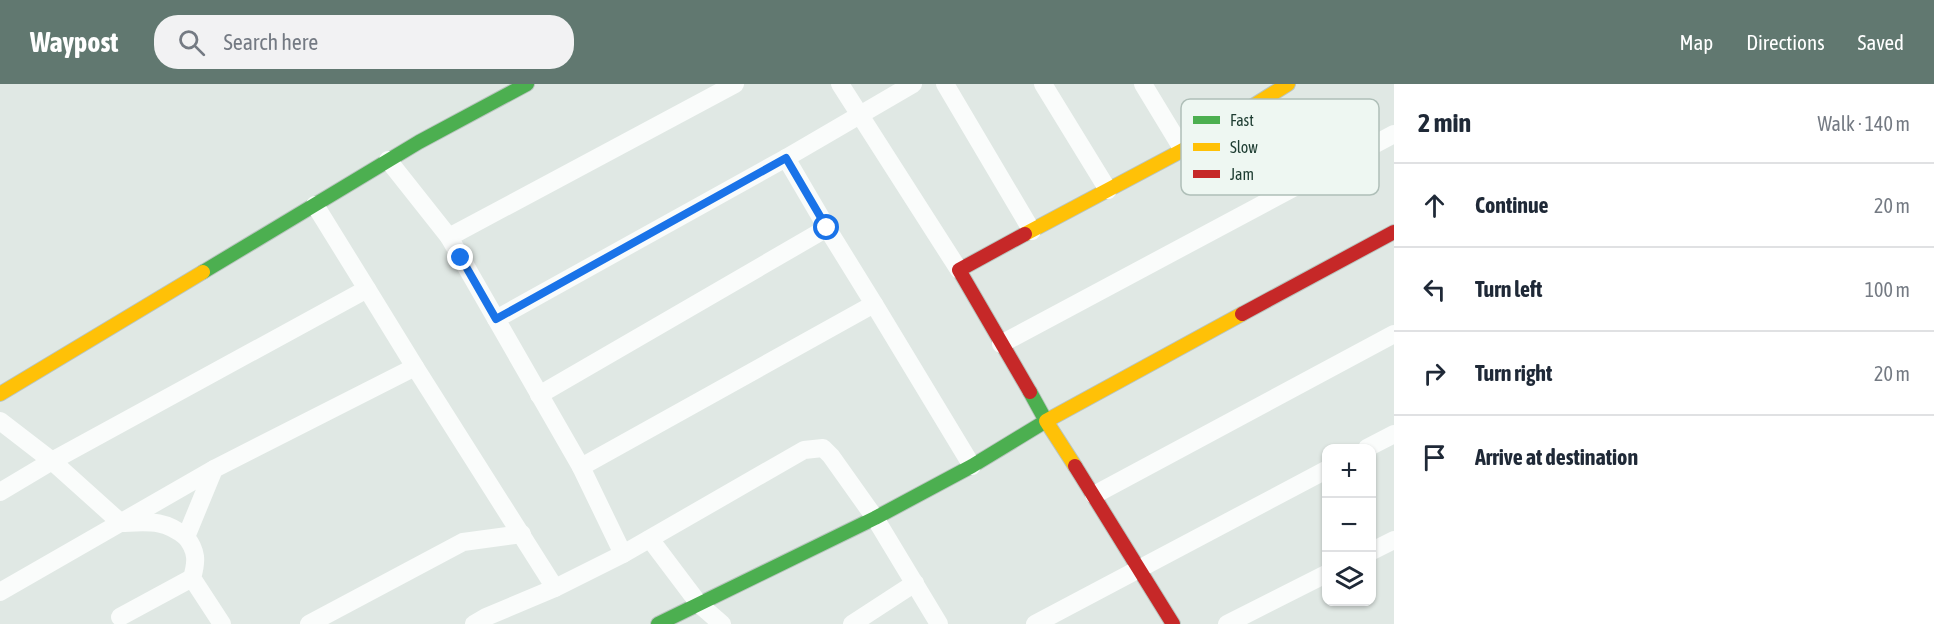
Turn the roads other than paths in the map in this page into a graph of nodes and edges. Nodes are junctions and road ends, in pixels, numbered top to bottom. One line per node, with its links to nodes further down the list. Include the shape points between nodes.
1 (526, 84): 16 (street)
2 (735, 84): 23 (street)
3 (840, 84): 10 (street)
4 (913, 84): 10 (street)
5 (945, 84): 21 (street)
6 (1043, 84): 17 (street)
7 (1143, 84): 13 (street)
8 (1288, 84): 9 (street)
9 (1264, 99)
10 (860, 115): 15 (street); 24 (street)
11 (1394, 134): 12 (street)
12 (1379, 142)
13 (1181, 148)
14 (1181, 151): 17 (street)
15 (786, 158): 20 (street); 27 (street)
16 (388, 160): 19 (street); 23 (street)
17 (1108, 190): 21 (street)
18 (1280, 195): 29 (street)
19 (315, 205): 25 (street); 31 (street)
20 (827, 228): 26 (street); 32 (street)
21 (1032, 231): 24 (street)
22 (1394, 232): 34 (street)
23 (449, 237): 27 (street)
24 (959, 270): 29 (street)
25 (367, 289): 30 (street); 37 (street)
26 (874, 304): 38 (street); 39 (street)
27 (496, 319): 32 (street)
28 (1394, 334): 43 (street)
29 (1001, 344): 34 (street)
30 (415, 367): 40 (street); 46 (street)
31 (0, 394)
32 (539, 395): 39 (street)
33 (0, 421): 37 (street)
34 (1046, 421): 38 (street); 43 (street)
35 (1394, 434): 36 (street)
36 (1375, 444)
37 (52, 461): 42 (street); 45 (street)
38 (972, 466): 44 (street)
39 (581, 467): 51 (street)
40 (214, 470): 45 (street); 47 (street)
41 (1322, 472): 52 (street)
42 (0, 492)
43 (1094, 495): 52 (street)
44 (875, 518): 48 (street, via 831,456 823,448 814,447); 55 (street); 58 (street)
45 (121, 523): 47 (street, via 157,522 174,527); 57 (street)
46 (522, 534): 56 (street); 62 (street, via 463,542)
47 (186, 537): 54 (street, via 197,560)
48 (650, 539): 51 (street); 58 (street)
49 (1394, 540): 50 (street)
50 (1376, 549)
51 (623, 554): 56 (street)
52 (1138, 571): 59 (street); 69 (street)
53 (1322, 576): 70 (street)
54 (192, 578): 60 (street); 61 (street)
55 (915, 583): 66 (street); 67 (street)
56 (555, 588): 63 (street)
57 (0, 592)
58 (699, 604): 64 (street); 65 (street)
59 (1057, 619): 68 (street)
60 (117, 622)
61 (222, 624)
62 (309, 624)
63 (474, 624)
64 (658, 624)
65 (722, 624)
66 (852, 624)
67 (939, 624)
68 (1035, 624)
69 (1173, 624)
70 (1227, 624)

